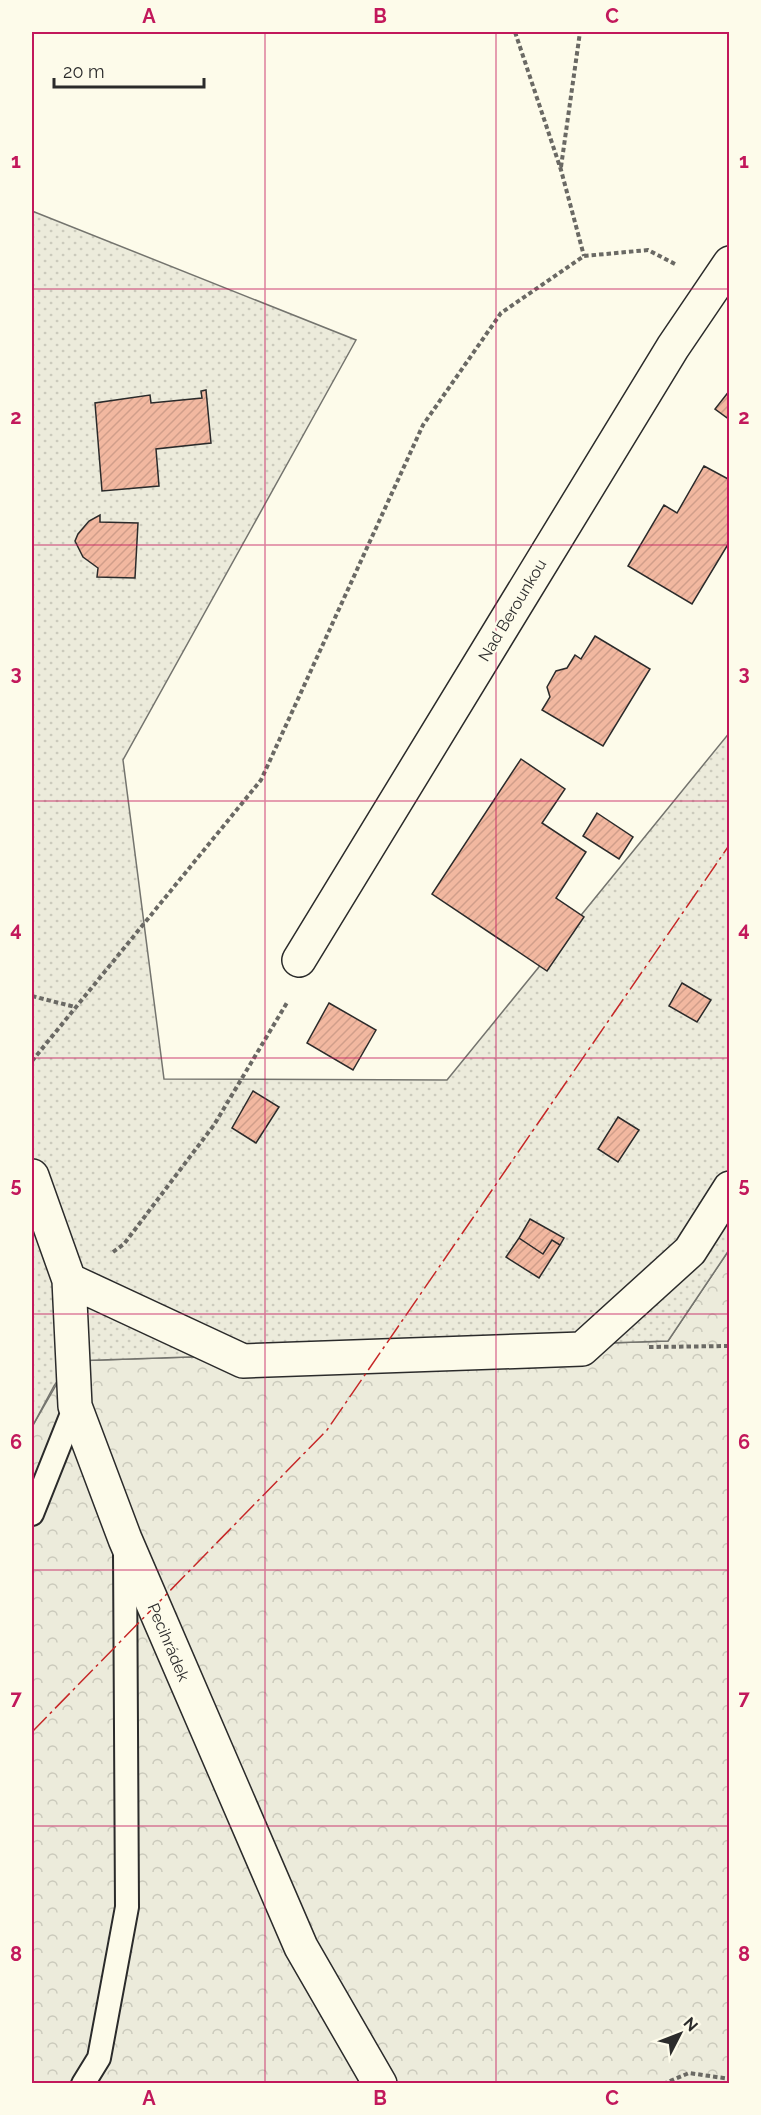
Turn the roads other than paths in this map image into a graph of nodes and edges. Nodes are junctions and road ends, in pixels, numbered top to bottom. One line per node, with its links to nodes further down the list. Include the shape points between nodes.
1 (722, 274): 2 (street, Nad Berounkou, via 661,367)
2 (299, 960)
3 (32, 1176): 5 (street, Pecihrádek)
4 (729, 1188): 5 (street, via 690,1251 582,1348 243,1361)
5 (69, 1280): 6 (street, Pecihrádek)
6 (75, 1406): 7 (lane); 8 (street, Pecihrádek)
7 (32, 1514)
8 (125, 1539): 9 (lane, via 127,1906 99,2058); 10 (street, Pecihrádek, via 301,1947)
9 (83, 2084)
10 (380, 2084)

